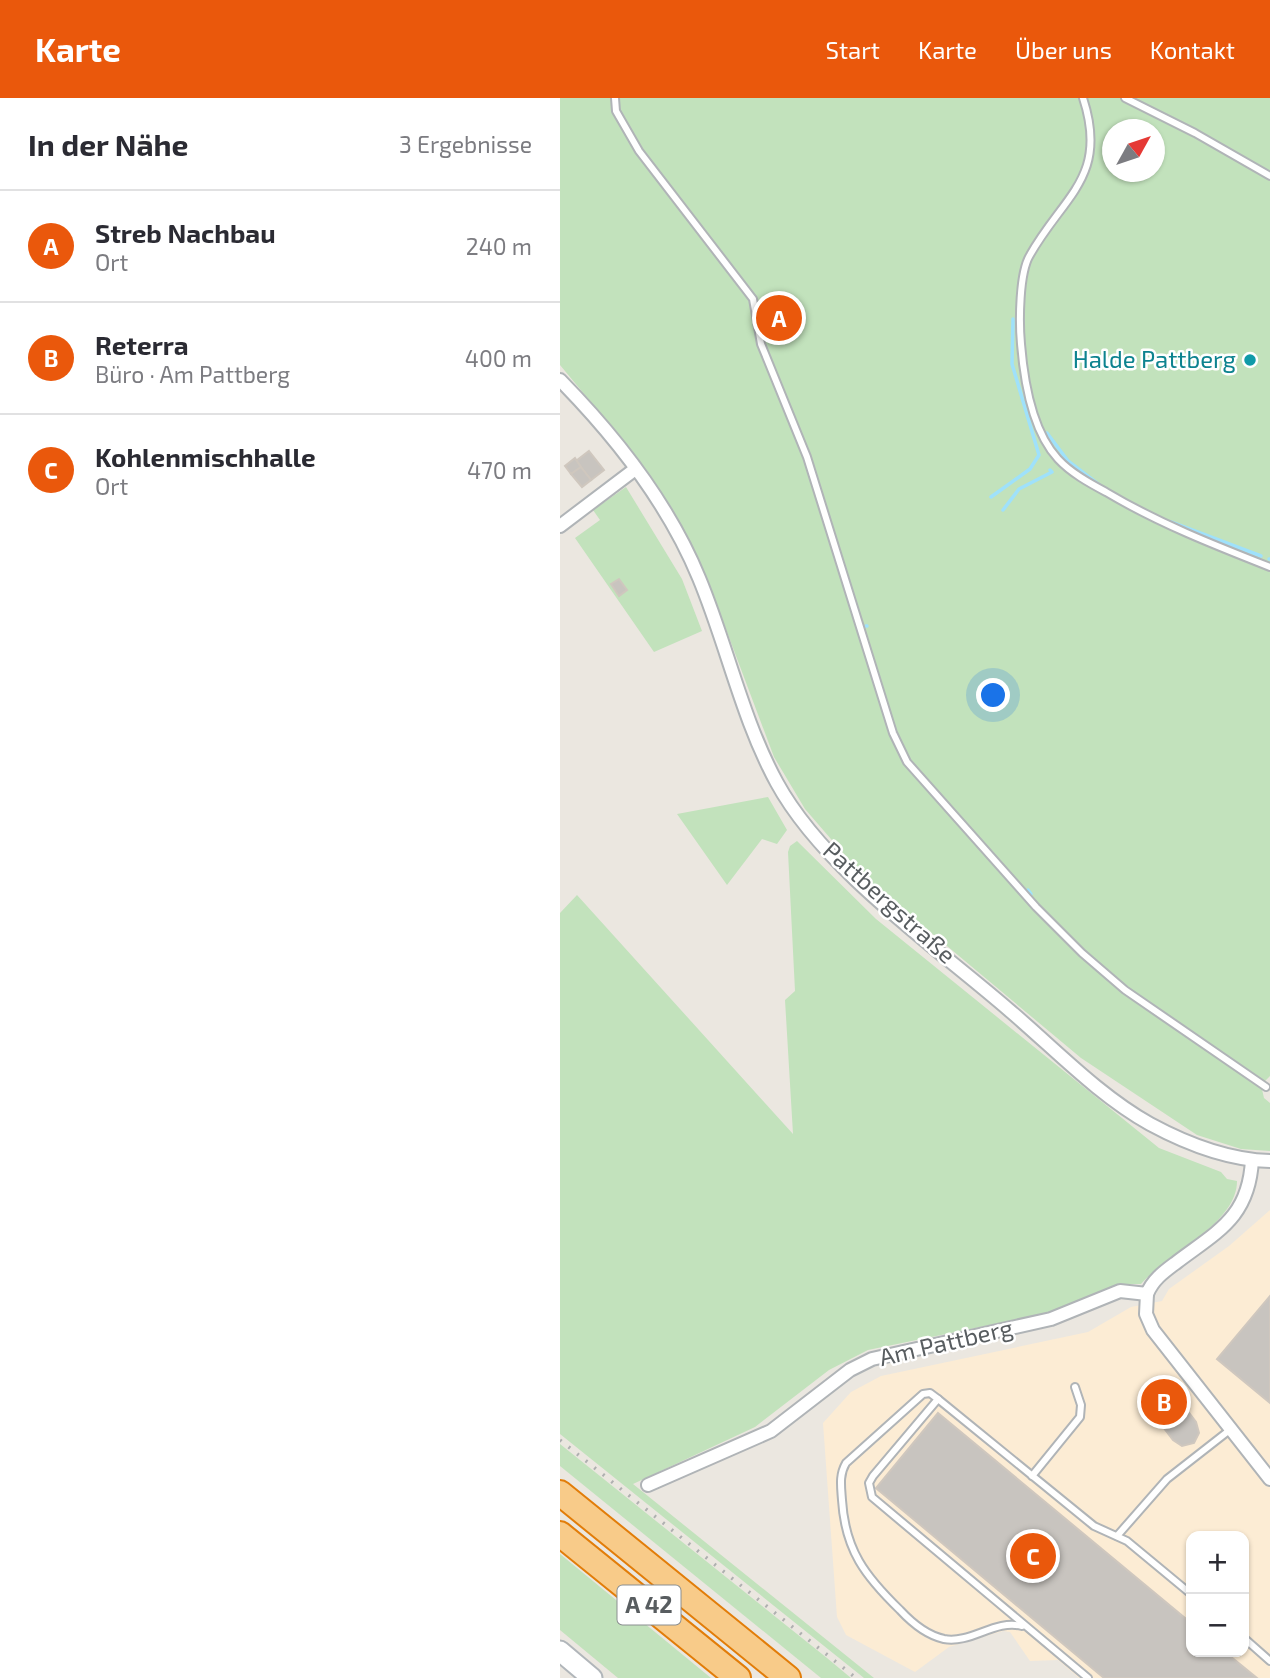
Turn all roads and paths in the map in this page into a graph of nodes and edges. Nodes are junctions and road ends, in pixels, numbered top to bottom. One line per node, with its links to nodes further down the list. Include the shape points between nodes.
1 (615, 98): 9 (lane, via 616,111 639,151 753,299 761,344 807,457 893,733 907,762 1035,907 1082,953 1125,990)
2 (1083, 98): 8 (lane, via 1091,143 1087,164 1074,195 1029,256 1023,277 1023,367 1041,430 1056,458 1087,481 1180,531)
3 (1125, 98): 4 (lane)
4 (1270, 176)
5 (560, 380): 6 (street, Pattbergstraße)
6 (634, 470): 7 (street); 10 (street, Pattbergstraße, via 667,515 691,560 757,742 778,785 804,824 846,871 1101,1088 1148,1122 1192,1144)
7 (560, 526)
8 (1270, 568)
9 (1266, 1087)
10 (1252, 1160): 11 (street, Pattbergstraße); 12 (street, via 1249,1190 1237,1213 1161,1274)
11 (1270, 1161)
12 (1147, 1294): 15 (street, via 1146,1314 1153,1330); 18 (street, Am Pattberg, via 1120,1291 1051,1320 872,1359 850,1370 771,1431)
13 (1075, 1387): 16 (lane, via 1080,1417)
14 (938, 1399): 16 (lane); 23 (lane, via 873,1476 869,1490 884,1508); 23 (lane, via 926,1393 918,1397 842,1470 845,1526 856,1558 871,1582 931,1635 954,1640 1008,1624)
15 (1231, 1429): 17 (street); 21 (lane, via 1167,1479)
16 (1032, 1476): 21 (lane, via 1094,1526)
17 (1270, 1479)
18 (648, 1485)
19 (560, 1493): 29 (highway, A 42)
20 (560, 1534): 28 (highway, A 42)
21 (1117, 1536): 22 (lane)
22 (1186, 1590)
23 (1027, 1628): 30 (lane)
24 (1249, 1642): 26 (lane)
25 (560, 1651): 27 (main road)
26 (1270, 1661)
27 (592, 1678)
28 (738, 1678)
29 (788, 1678)
30 (1088, 1678)

